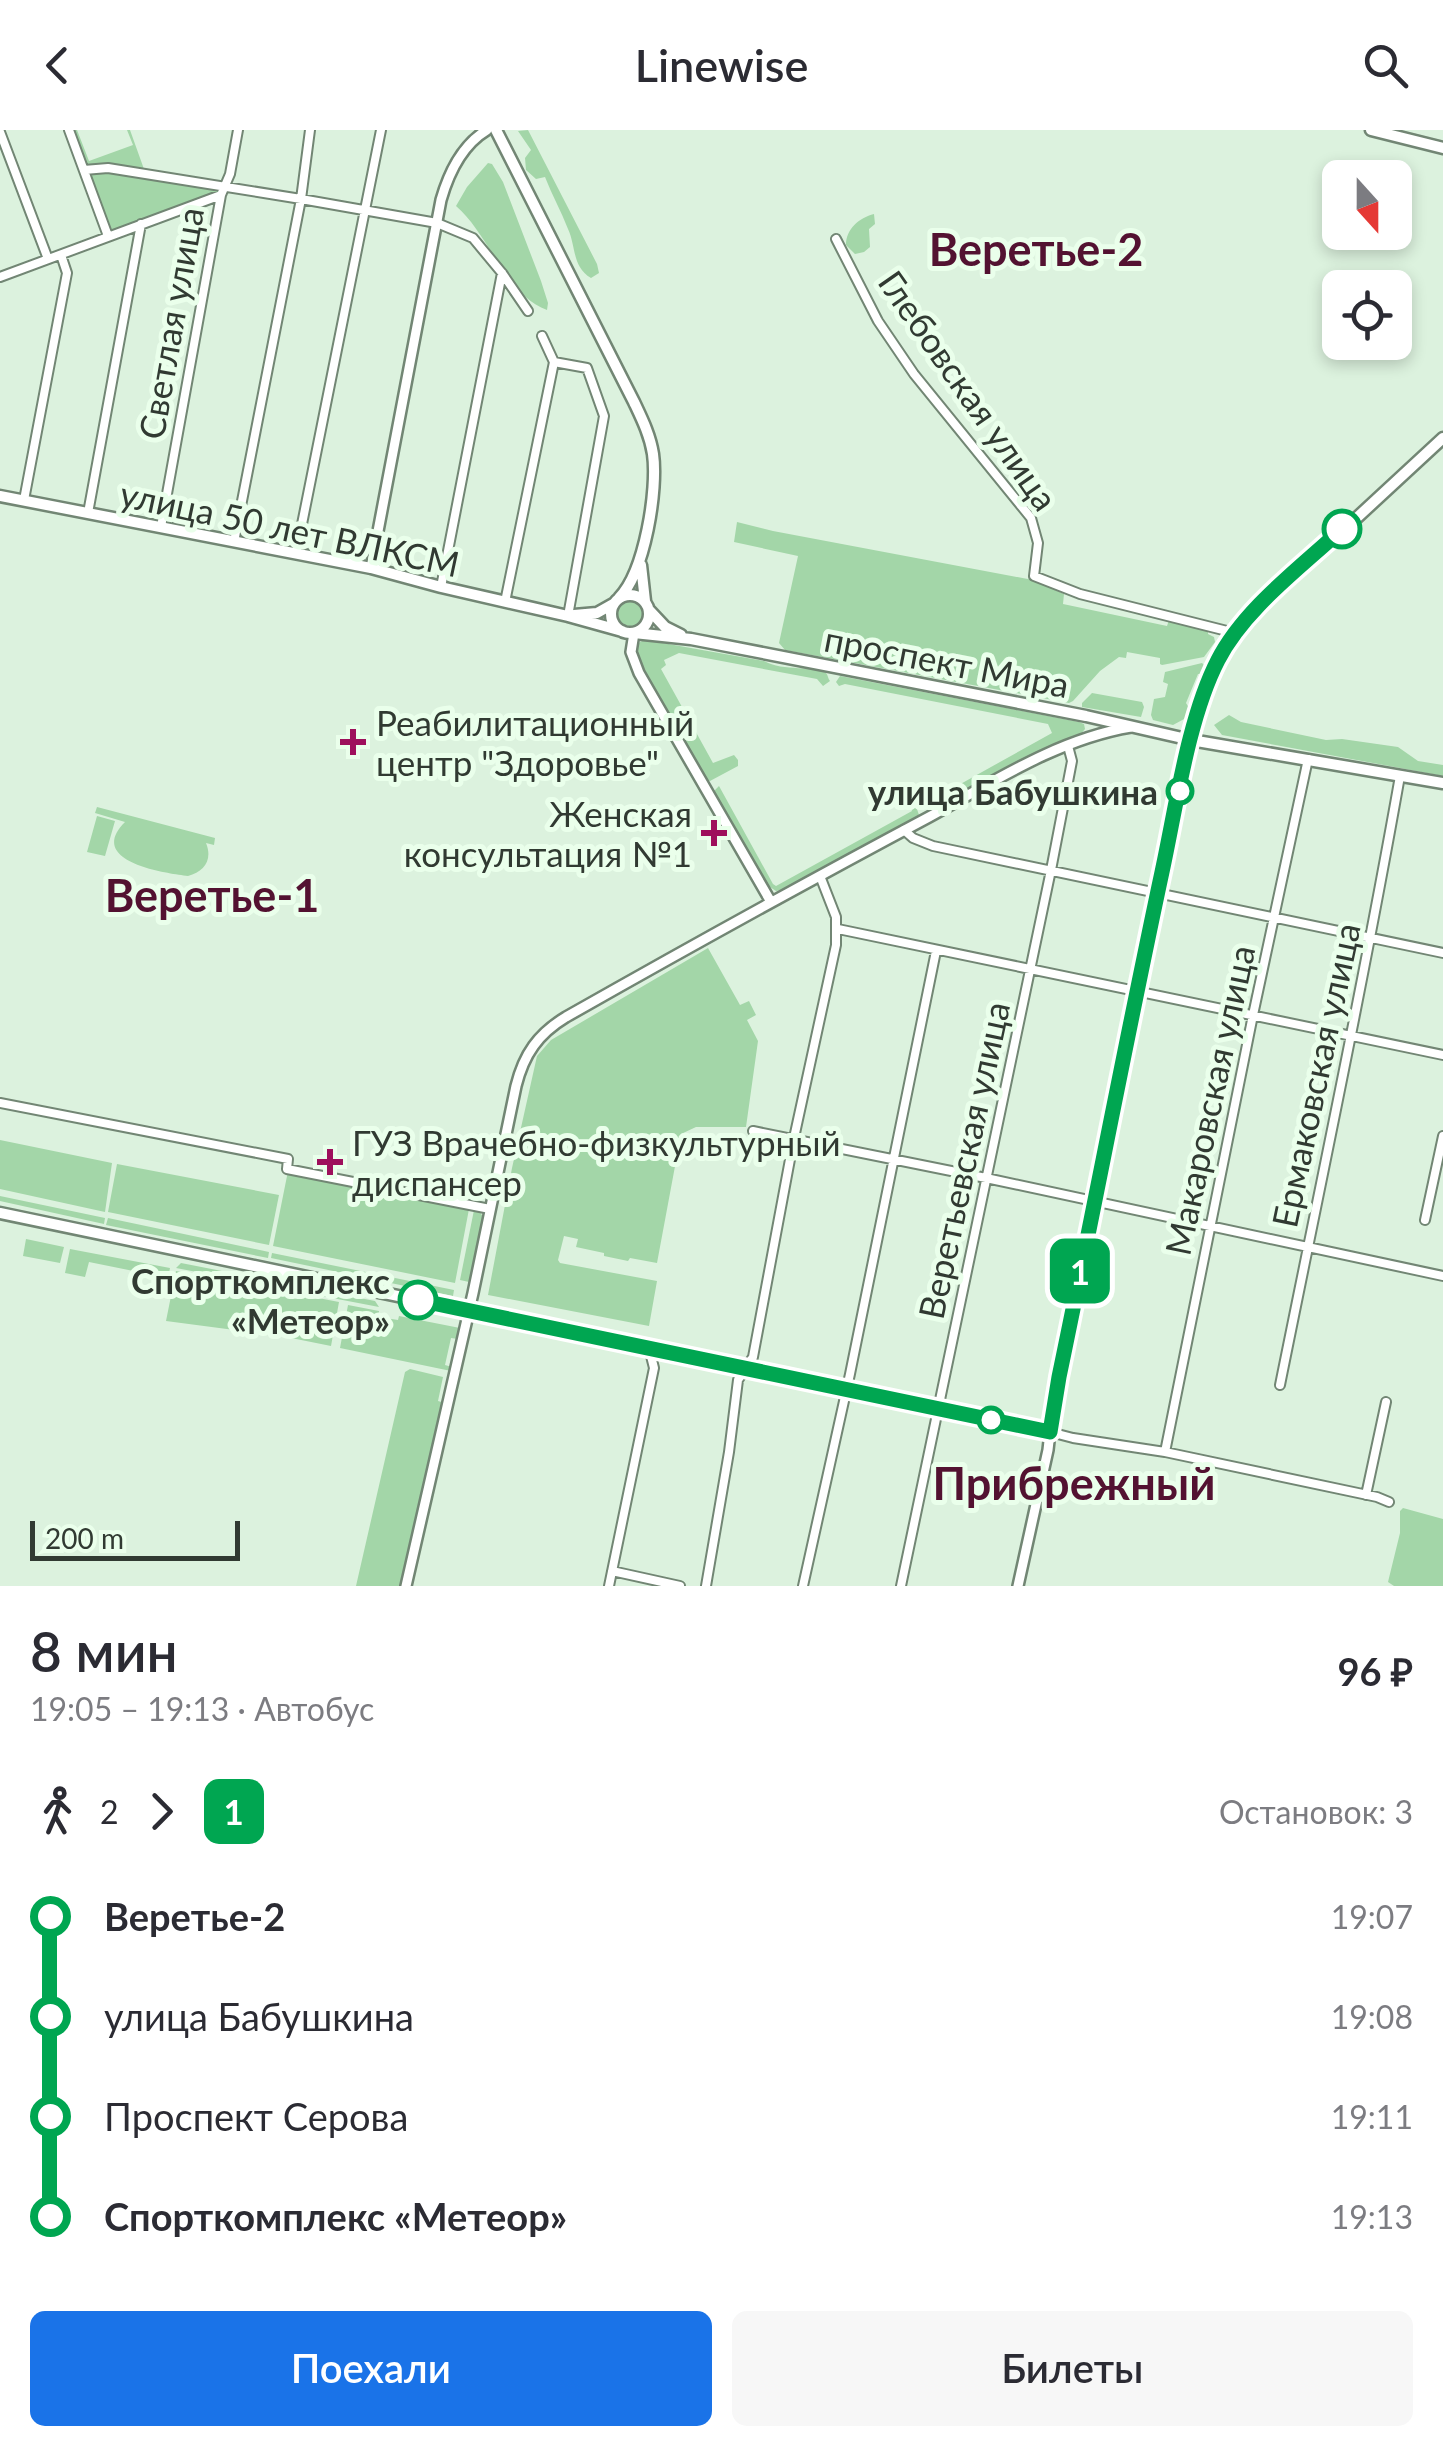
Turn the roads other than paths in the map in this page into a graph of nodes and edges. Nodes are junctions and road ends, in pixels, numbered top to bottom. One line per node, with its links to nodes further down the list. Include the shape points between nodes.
1 (70, 130): 10 (street)
2 (238, 130): 11 (street, Светлая улица)
3 (310, 130): 12 (street)
4 (381, 130): 13 (street)
5 (487, 130): 14 (street, via 452,168)
6 (496, 130): 32 (main road, via 650,439 655,476)
7 (1371, 130): 9 (main road)
8 (0, 132): 19 (street)
9 (1443, 148)
10 (84, 170): 11 (street, via 108,168); 16 (street)
11 (224, 191): 12 (street); 15 (street); 29 (street, Светлая улица)
12 (301, 199): 13 (street); 30 (street)
13 (364, 211): 14 (street); 31 (street)
14 (437, 223): 20 (street, via 473,238); 33 (street)
15 (141, 224): 16 (street); 28 (street)
16 (108, 236): 18 (street)
17 (836, 239): 40 (street, Глебовская улица, via 914,374 1029,514 1038,542 1034,576)
18 (62, 254): 19 (street); 27 (street, via 67,273)
19 (48, 259): 21 (street)
20 (502, 273): 22 (street); 34 (street)
21 (0, 277)
22 (528, 312)
23 (542, 336): 24 (street)
24 (554, 362): 36 (street); 38 (street, via 587,368 604,416)
25 (1443, 438): 40 (main road)
26 (0, 496): 27 (main road, улица 50 лет ВЛКСМ)
27 (24, 500): 28 (main road, улица 50 лет ВЛКСМ)
28 (88, 513): 29 (main road, улица 50 лет ВЛКСМ)
29 (161, 528): 30 (main road, улица 50 лет ВЛКСМ)
30 (234, 542): 31 (main road, улица 50 лет ВЛКСМ)
31 (296, 554): 33 (main road, улица 50 лет ВЛКСМ)
32 (641, 559): 35 (main road); 37 (main road)
33 (370, 568): 34 (main road, улица 50 лет ВЛКСМ)
34 (441, 588): 36 (main road, улица 50 лет ВЛКСМ)
35 (616, 601): 37 (main road, улица 50 лет ВЛКСМ, via 633,595); 38 (main road, улица 50 лет ВЛКСМ, via 592,614); 39 (main road, via 612,622)
36 (505, 602): 38 (main road, улица 50 лет ВЛКСМ)
37 (647, 606): 39 (main road, via 646,623); 41 (main road, проспект Мира, via 665,627)
38 (568, 616): 39 (main road, улица 50 лет ВЛКСМ)
39 (628, 632): 41 (main road, проспект Мира); 54 (street, via 640,674)
40 (1235, 632): 44 (main road, via 1208,681)
41 (691, 639): 42 (main road, проспект Мира)
42 (1086, 716): 43 (main road, проспект Мира); 45 (street, via 1096,728)
43 (1132, 727): 44 (main road, проспект Мира); 45 (street)
44 (1191, 740): 47 (main road, проспект Мира); 53 (main road)
45 (1081, 741): 46 (street)
46 (1068, 746): 50 (street); 51 (street, Веретьевская улица, via 1072,761)
47 (1308, 759): 48 (main road, проспект Мира); 55 (street, Макаровская улица)
48 (1400, 776): 49 (main road, проспект Мира); 57 (street, Ермаковская улица)
49 (1443, 783)
50 (904, 830): 51 (street, via 932,846); 52 (street)
51 (1051, 870): 53 (street); 60 (street, Веретьевская улица)
52 (820, 876): 54 (street); 56 (street)
53 (1158, 893): 55 (street); 61 (main road)
54 (771, 902): 72 (street, via 537,1040 518,1078)
55 (1275, 918): 57 (street); 62 (street, Макаровская улица)
56 (838, 930): 58 (street); 68 (street)
57 (1371, 939): 59 (street); 63 (street, Ермаковская улица)
58 (936, 951): 60 (street); 69 (street)
59 (1443, 953)
60 (1031, 970): 61 (street); 70 (street, Веретьевская улица)
61 (1137, 993): 62 (street); 71 (main road)
62 (1253, 1015): 63 (street); 75 (street, Макаровская улица)
63 (1350, 1036): 64 (street); 76 (street, Ермаковская улица)
64 (1443, 1055)
65 (0, 1103): 72 (street, via 288,1159 286,1169)
66 (753, 1131): 68 (street)
67 (1443, 1136): 74 (street)
68 (794, 1138): 69 (street); 80 (street)
69 (894, 1159): 70 (street); 82 (street)
70 (986, 1178): 71 (street); 84 (street, Веретьевская улица)
71 (1094, 1201): 75 (street); 85 (main road)
72 (490, 1210): 78 (street)
73 (0, 1213): 78 (main road)
74 (1425, 1220)
75 (1212, 1226): 76 (street); 86 (street, Макаровская улица)
76 (1308, 1248): 77 (street); 81 (street, Ермаковская улица)
77 (1443, 1276)
78 (469, 1310): 79 (main road); 90 (street)
79 (648, 1348): 80 (main road); 89 (street, via 654,1368)
80 (745, 1368): 82 (main road); 93 (street)
81 (1280, 1385)
82 (846, 1390): 84 (main road); 94 (street)
83 (1386, 1402): 87 (street)
84 (939, 1409): 85 (main road); 95 (street, Веретьевская улица)
85 (1050, 1432): 86 (street); 96 (street)
86 (1166, 1452): 87 (street)
87 (1366, 1495): 88 (street)
88 (1389, 1502)
89 (612, 1571): 91 (street); 92 (street)
90 (406, 1586)
91 (609, 1586)
92 (680, 1586)
93 (706, 1586)
94 (803, 1586)
95 (901, 1586)
96 (1018, 1586)

